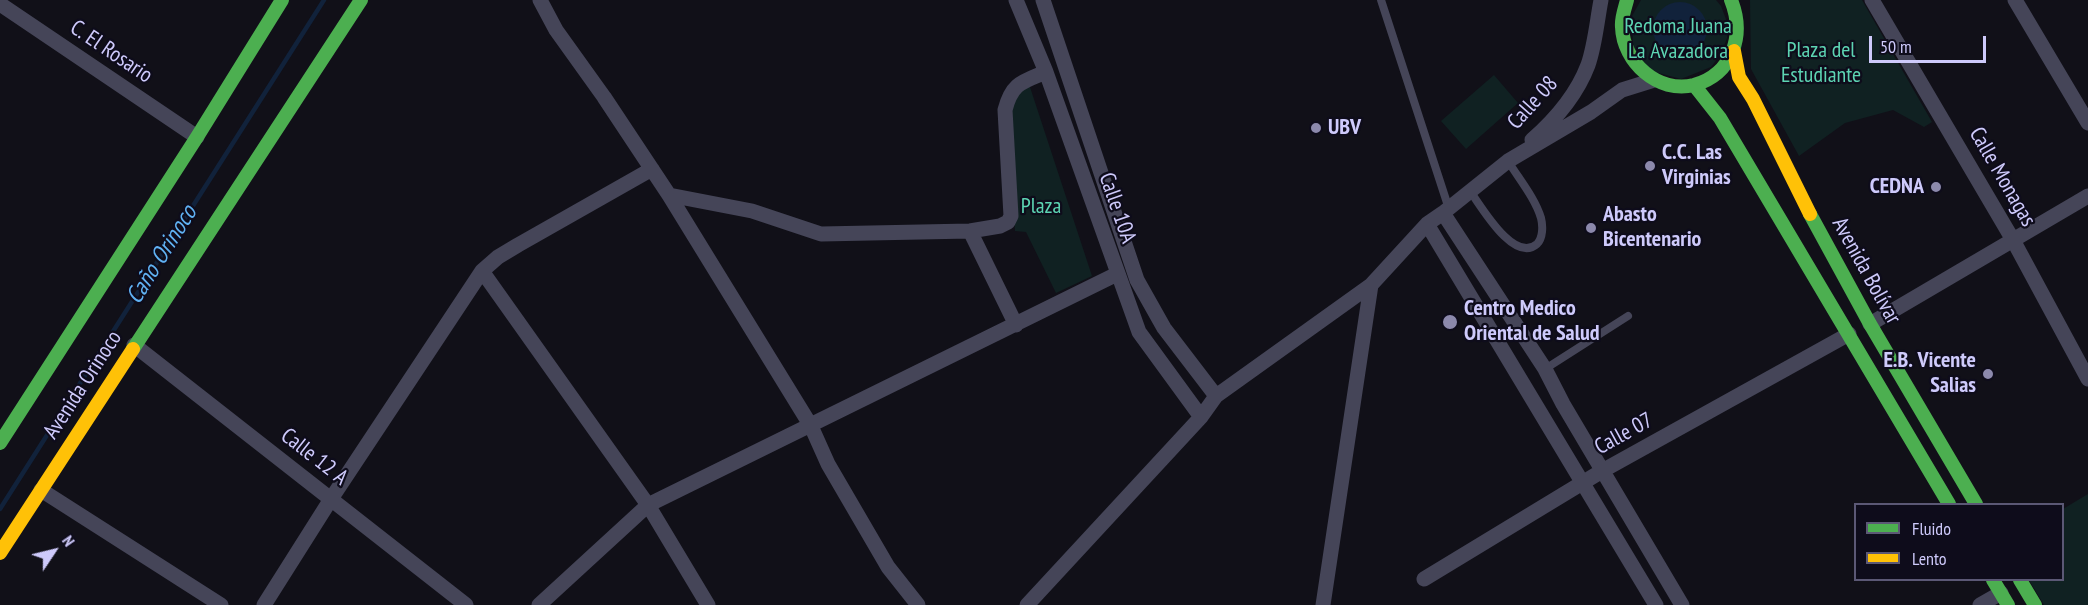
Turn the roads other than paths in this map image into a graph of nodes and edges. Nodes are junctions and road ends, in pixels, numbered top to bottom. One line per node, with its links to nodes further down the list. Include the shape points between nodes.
1 (282, 0): 18 (street, Avenida Orinoco)
2 (361, 0): 35 (street, Avenida Orinoco)
3 (540, 0): 20 (street, via 556,30)
4 (1016, 0): 14 (street, Calle 10A)
5 (1042, 0): 38 (street, Calle 10A, via 1137,280 1164,328)
6 (1381, 0): 24 (lane)
7 (1601, 0): 19 (street, Calle 08, via 1589,63 1574,94 1544,129)
8 (1627, 0): 15 (street, via 1621,19 1622,38 1639,70)
9 (1872, 0): 27 (street, Calle Monagas)
10 (2015, 0): 17 (street)
11 (1736, 3): 13 (street, via 1738,38)
12 (0, 4): 18 (street, C. El Rosario)
13 (1734, 51): 16 (street, via 1711,78); 32 (street, Avenida Bolívar, via 1739,77)
14 (1046, 72): 26 (street, via 1016,85 1005,110 1011,216 1000,226); 29 (street, Calle 10A)
15 (1654, 80): 16 (street, via 1674,86); 19 (street, via 1622,90)
16 (1694, 85): 34 (street, Avenida Bolívar, via 1720,118)
17 (2088, 123)
18 (197, 137): 41 (street, Avenida Orinoco)
19 (1508, 161): 21 (street); 21 (lane, via 1541,219 1539,242 1531,248 1519,247 1502,235)
20 (652, 169): 22 (street); 28 (street, via 498,257)
21 (1470, 191): 24 (street)
22 (669, 195): 26 (street, via 752,211 821,234); 40 (street)
23 (2088, 196): 27 (street)
24 (1446, 211): 25 (street); 36 (street)
25 (1427, 224): 30 (street); 43 (street)
26 (970, 231): 33 (street)
27 (2013, 240): 32 (street); 37 (street, Calle Monagas)
28 (482, 271): 45 (street); 48 (street)
29 (1117, 274): 33 (street); 39 (street, Calle 10A, via 1138,332)
30 (1371, 285): 38 (street); 61 (street)
31 (1628, 316): 36 (lane)
32 (1870, 324): 47 (street, Avenida Bolívar)
33 (1016, 326): 40 (street)
34 (1849, 334): 42 (street, Calle 07); 46 (street, Avenida Bolívar)
35 (134, 345): 44 (street, Avenida Orinoco); 45 (street, Calle 12 A)
36 (1545, 369): 42 (street)
37 (2088, 379)
38 (1216, 396): 39 (street)
39 (1201, 417): 60 (street)
40 (811, 426): 48 (street); 59 (street, via 828,464 888,567)
41 (1, 439)
42 (1602, 471): 43 (street, Calle 07); 63 (street)
43 (1584, 483): 50 (street, Calle 07); 62 (street)
44 (40, 490): 49 (street, Avenida Orinoco); 54 (street)
45 (331, 499): 55 (street); 56 (street, Calle 12 A)
46 (1948, 503)
47 (1975, 503)
48 (648, 505): 57 (street); 58 (street)
49 (0, 553)
50 (1424, 579)
51 (1994, 581): 53 (street)
52 (2021, 581): 65 (street)
53 (2005, 599): 64 (street)
54 (221, 605)
55 (264, 605)
56 (466, 605)
57 (539, 605)
58 (708, 605)
59 (918, 605)
60 (1027, 605)
61 (1323, 605)
62 (1656, 605)
63 (1682, 605)
64 (1980, 605)
65 (2035, 605)

